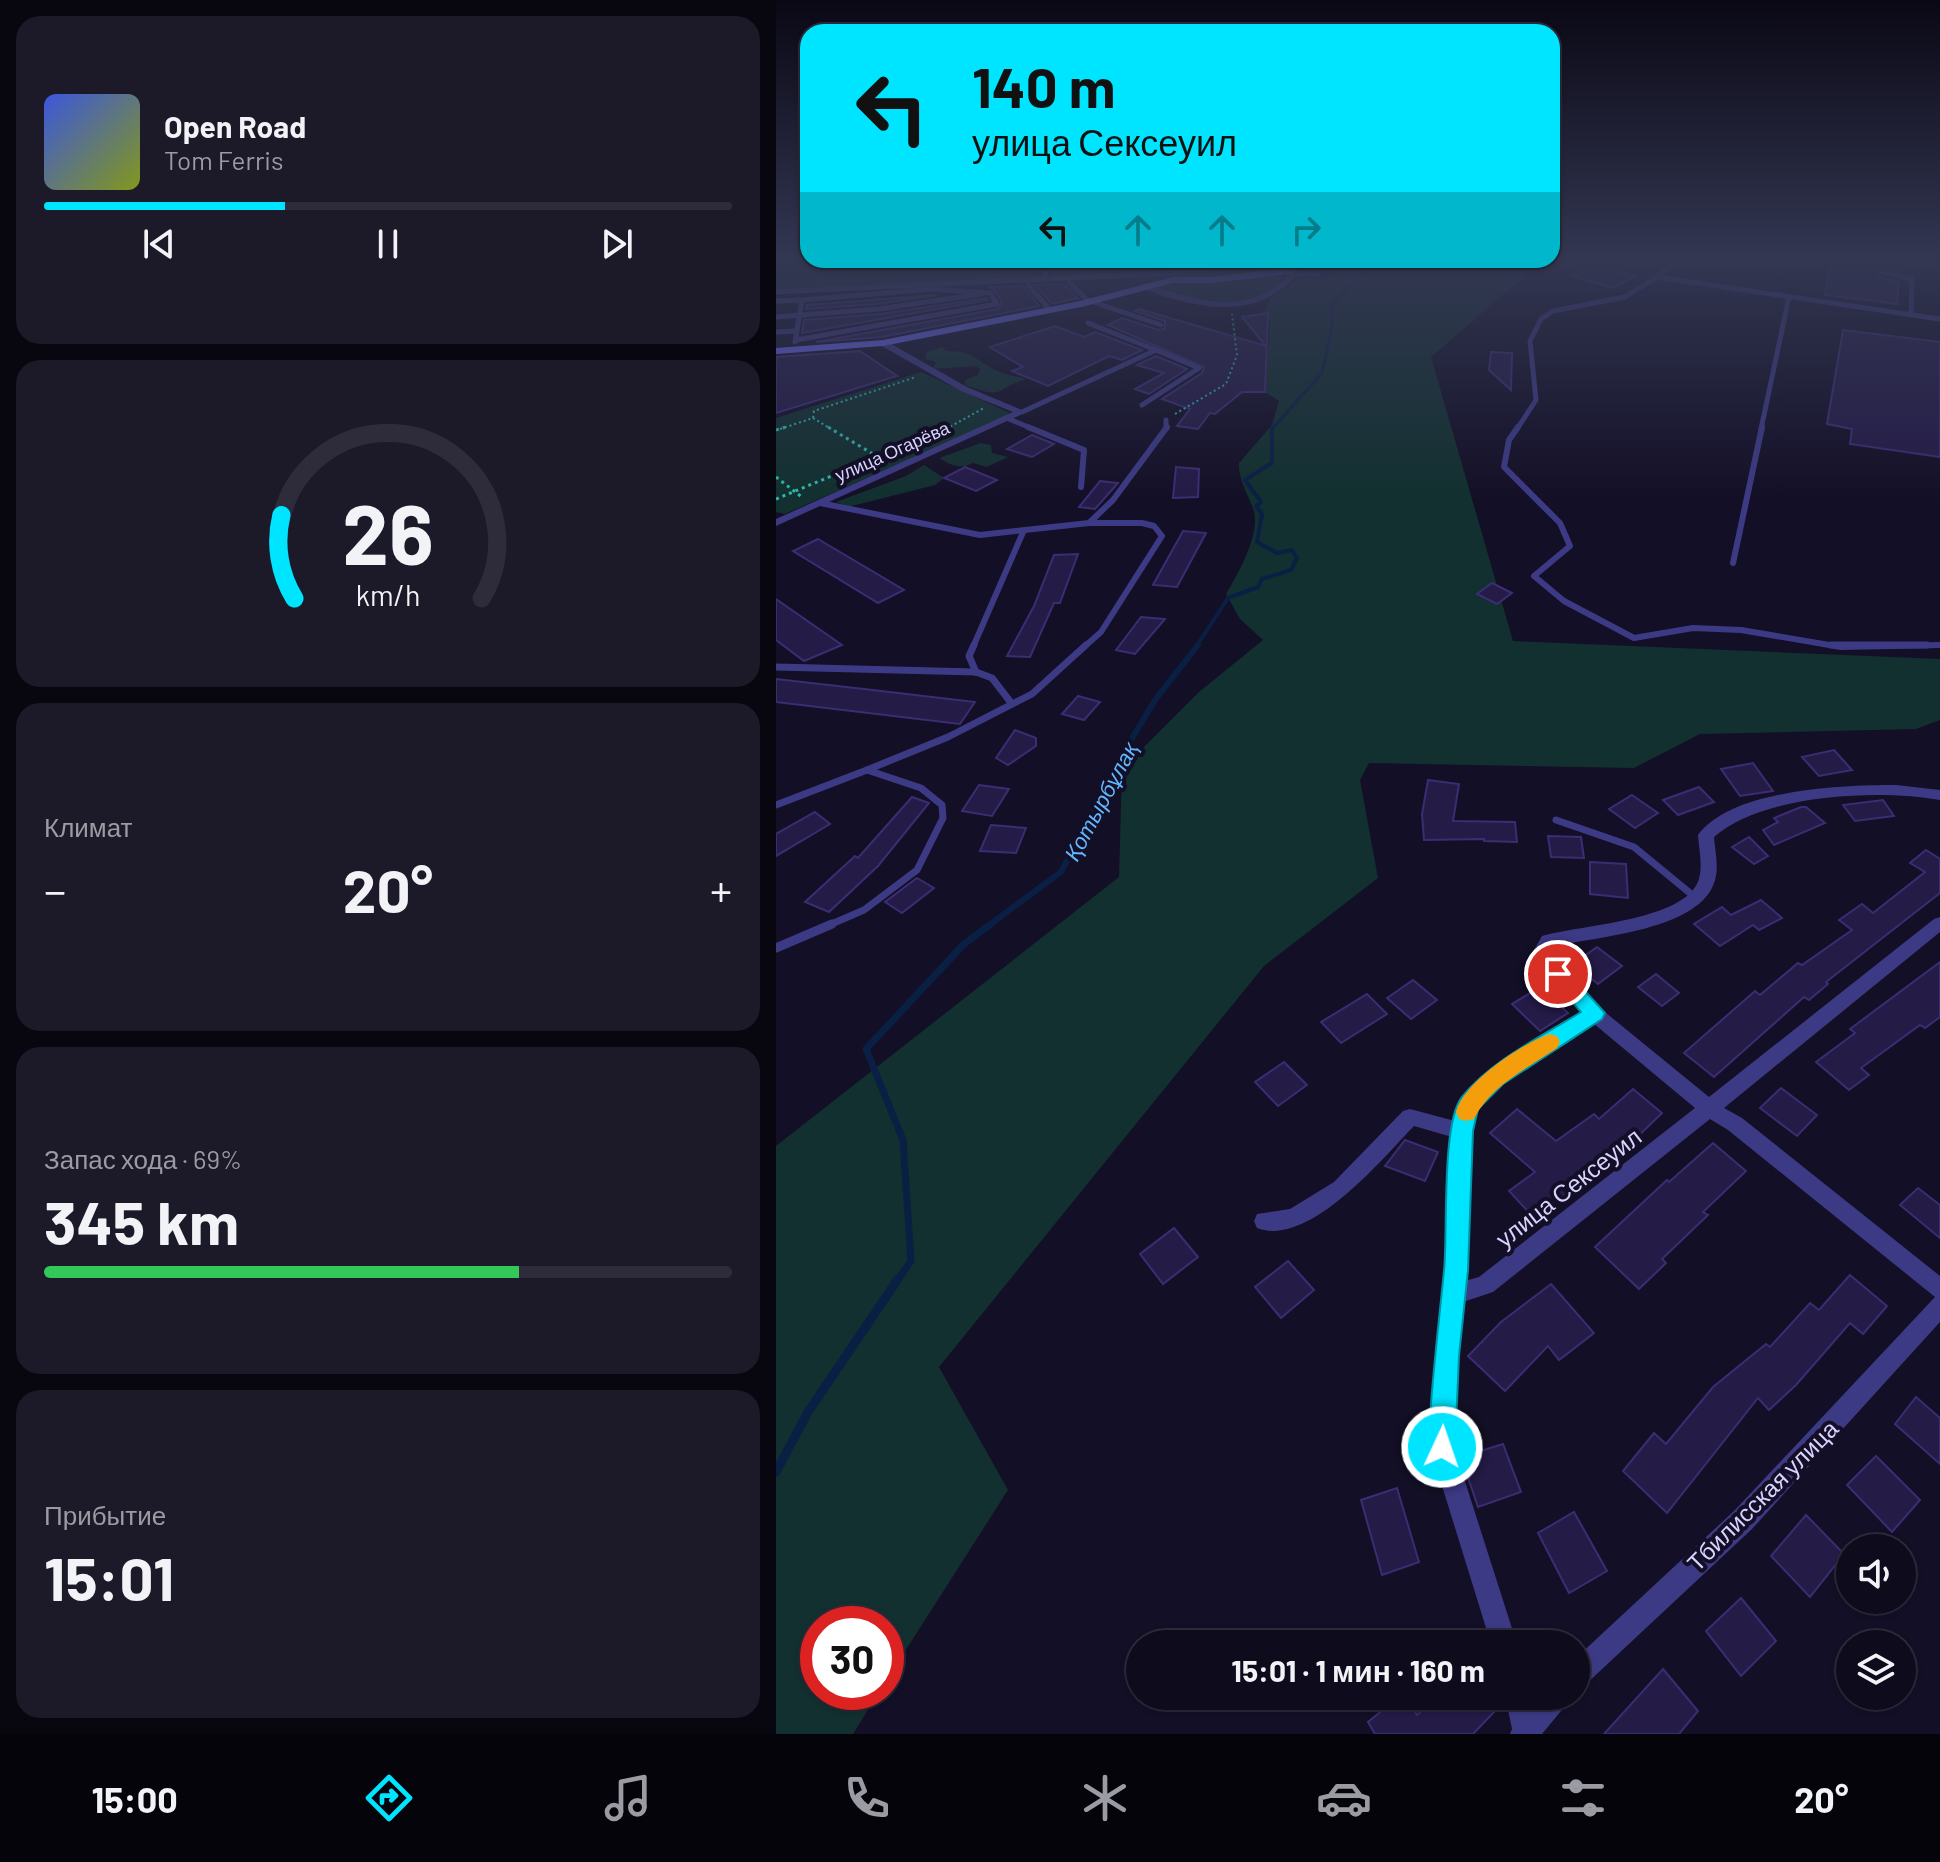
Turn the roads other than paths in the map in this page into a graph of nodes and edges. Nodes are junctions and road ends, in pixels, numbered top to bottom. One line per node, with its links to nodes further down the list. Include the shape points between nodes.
1 (796, 338): 8 (lane)
2 (829, 338): 8 (lane)
3 (909, 338): 7 (main road)
4 (1126, 338): 9 (lane)
5 (1531, 338): 21 (lane, via 1527,354 1536,400 1509,440 1504,467 1560,523 1570,546 1534,576 1564,601 1634,638 1693,628 1741,630 1841,647)
6 (1780, 338): 20 (lane)
7 (883, 343): 8 (main road); 12 (street, via 964,389)
8 (794, 345): 10 (main road)
9 (1156, 350): 11 (lane, via 1199,368); 12 (lane)
10 (776, 351)
11 (1142, 405)
12 (1022, 412): 13 (street, улица Огарёва)
13 (1009, 419): 15 (lane, via 1084,450); 16 (street, улица Огарёва)
14 (1166, 420): 18 (lane, via 1168,426 1113,500)
15 (1081, 487)
16 (814, 502): 17 (street, улица Огарёва); 19 (lane, via 980,535)
17 (777, 522)
18 (1089, 523): 19 (lane); 24 (lane, via 1142,523 1154,526 1162,536 1101,632 1032,694)
19 (1024, 530): 23 (lane, via 969,656)
20 (1733, 563)
21 (1940, 645)
22 (776, 667): 23 (lane)
23 (976, 672): 24 (lane, via 992,678)
24 (1012, 704): 25 (lane)
25 (867, 770): 27 (lane); 31 (lane, via 921,788 942,805 943,818 917,870 864,910)
26 (1940, 795): 29 (street, via 1900,789 1811,797 1742,811 1706,835 1707,884)
27 (778, 800)
28 (1556, 820): 29 (lane, via 1634,847)
29 (1697, 898): 32 (street, via 1657,920 1548,941 1540,955)
30 (1940, 923): 33 (street, улица Сексеуил)
31 (776, 948)
32 (1594, 1013): 33 (street); 34 (street, via 1495,1078 1468,1105)
33 (1709, 1109): 36 (street, via 1735,1124); 37 (street, улица Сексеуил, via 1485,1285)
34 (1462, 1131): 35 (street, via 1410,1117 1341,1188 1293,1218); 37 (street)
35 (1264, 1221)
36 (1940, 1289)
37 (1453, 1295): 39 (street, via 1442,1447)
38 (1940, 1306): 40 (street, Тбилисская улица, via 1743,1520)
39 (1500, 1630)
40 (1590, 1663)
41 (1521, 1710): 43 (street)
42 (1545, 1710): 43 (street)
43 (1526, 1733)

